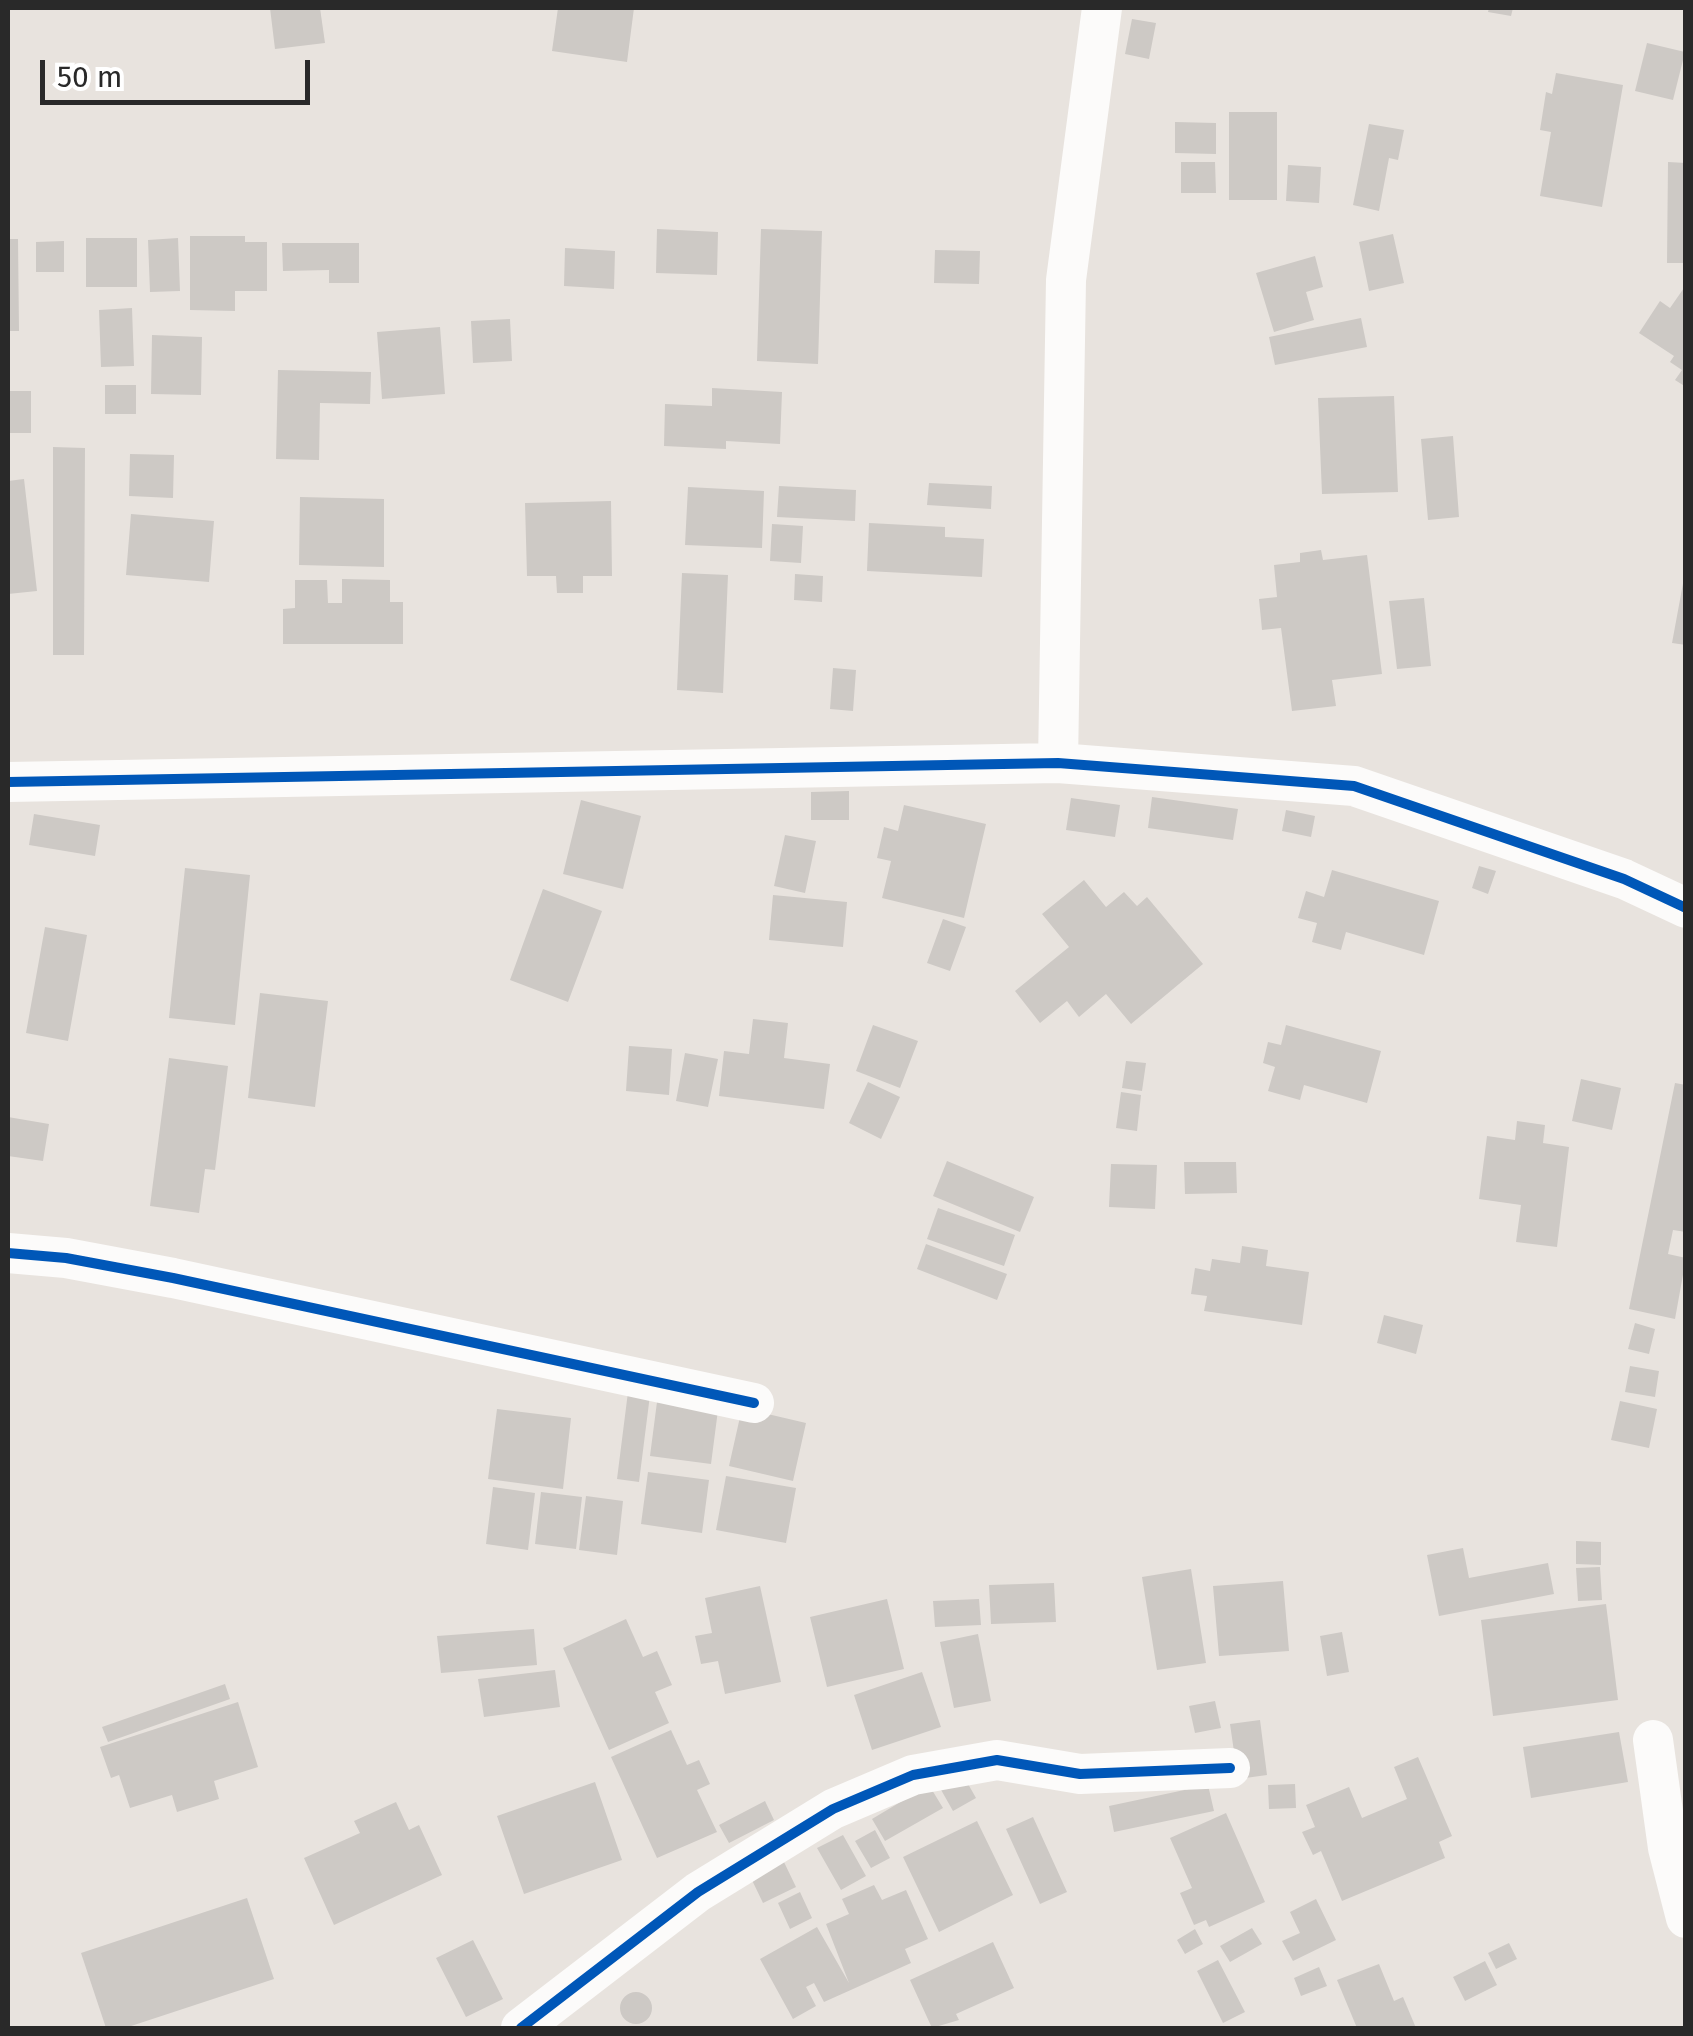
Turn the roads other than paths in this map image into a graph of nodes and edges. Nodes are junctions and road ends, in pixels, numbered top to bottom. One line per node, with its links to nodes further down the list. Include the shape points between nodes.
1 (1102, 8): 2 (street, via 1066,280)
2 (1058, 763): 3 (street); 4 (street, via 1354,786 1624,879)
3 (8, 782)
4 (1686, 908)
5 (8, 1252): 6 (street, via 174,1278)
6 (754, 1403)
7 (1653, 1740): 9 (street)
8 (1230, 1768): 10 (street, via 1080,1774 997,1760 913,1775 833,1808 698,1892)
9 (1686, 1918)
10 (522, 2028)

